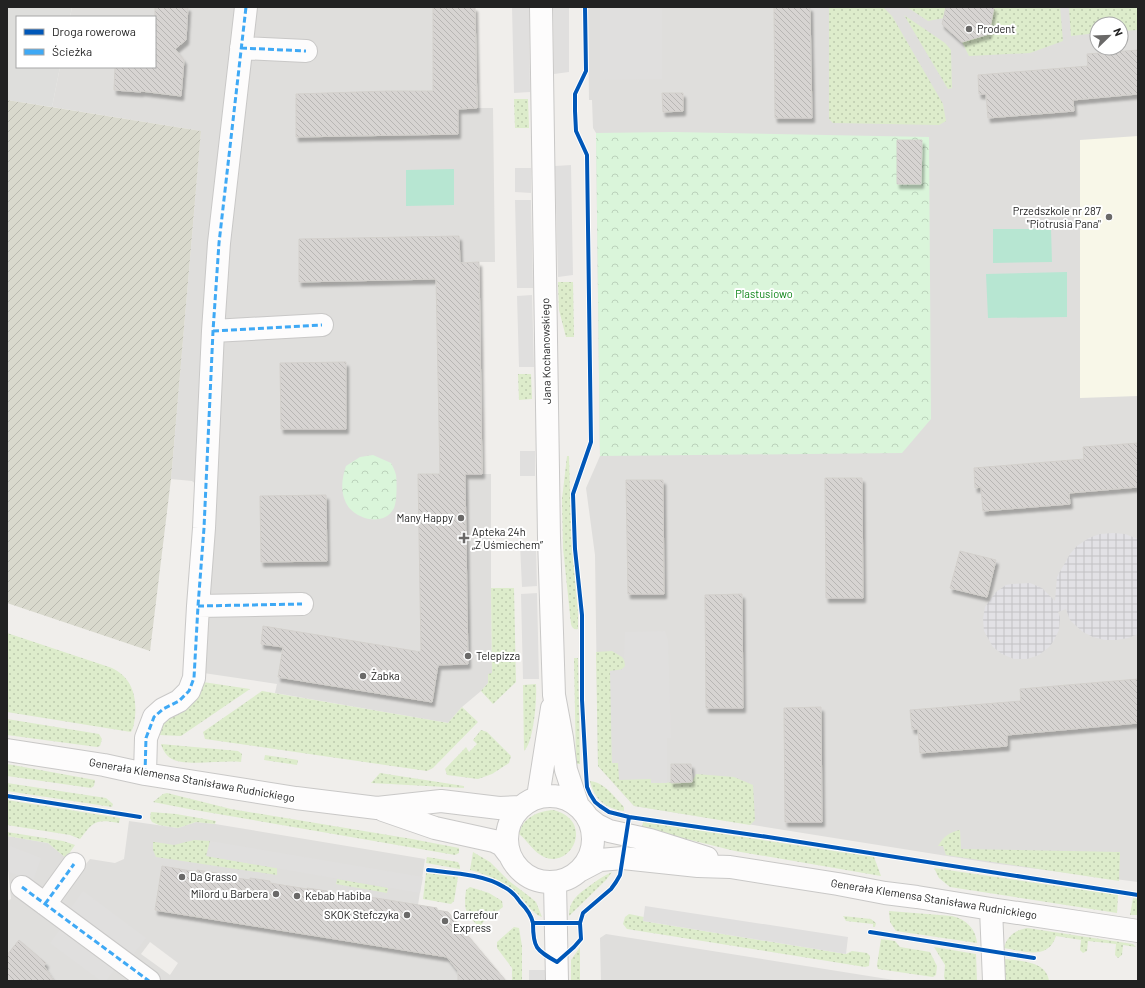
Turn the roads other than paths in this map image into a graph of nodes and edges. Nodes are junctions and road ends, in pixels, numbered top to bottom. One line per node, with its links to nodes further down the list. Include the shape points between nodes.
1 (246, 7): 3 (street)
2 (541, 7): 9 (street, Jana Kochanowskiego, via 549,538)
3 (241, 48): 4 (street); 6 (street, via 223,199)
4 (306, 51)
5 (322, 325): 6 (street)
6 (213, 331): 8 (street)
7 (302, 604): 8 (street)
8 (198, 606): 11 (street, via 194,678 188,691 179,701 154,717 146,738)
9 (554, 695): 12 (street, Jana Kochanowskiego); 14 (street, Jana Kochanowskiego, via 566,770)
10 (7, 750): 11 (street, Generała Klemensa Stanisława Rudnickiego)
11 (145, 774): 13 (street, Generała Klemensa Stanisława Rudnickiego)
12 (529, 802): 13 (street, Generała Klemensa Stanisława Rudnickiego, via 498,808 441,801); 14 (street, via 552,795 559,796); 15 (street, via 515,813 508,825)
13 (376, 808): 15 (street, Generała Klemensa Stanisława Rudnickiego, via 435,828 494,841 502,845)
14 (582, 811): 17 (street, Generała Klemensa Stanisława Rudnickiego, via 597,826 697,854); 18 (street, via 592,830 593,844 589,858)
15 (508, 853): 19 (street, via 515,866 526,876 540,882)
16 (74, 864): 21 (street)
17 (730, 867): 18 (street, Generała Klemensa Stanisława Rudnickiego, via 623,858 600,860); 22 (street, Generała Klemensa Stanisława Rudnickiego)
18 (581, 870): 19 (street)
19 (555, 883): 25 (street)
20 (22, 887): 21 (street)
21 (45, 904): 24 (street, via 121,960)
22 (991, 909): 23 (street, Generała Klemensa Stanisława Rudnickiego); 26 (street)
23 (1138, 931)
24 (141, 979)
25 (557, 981)
26 (994, 981)

